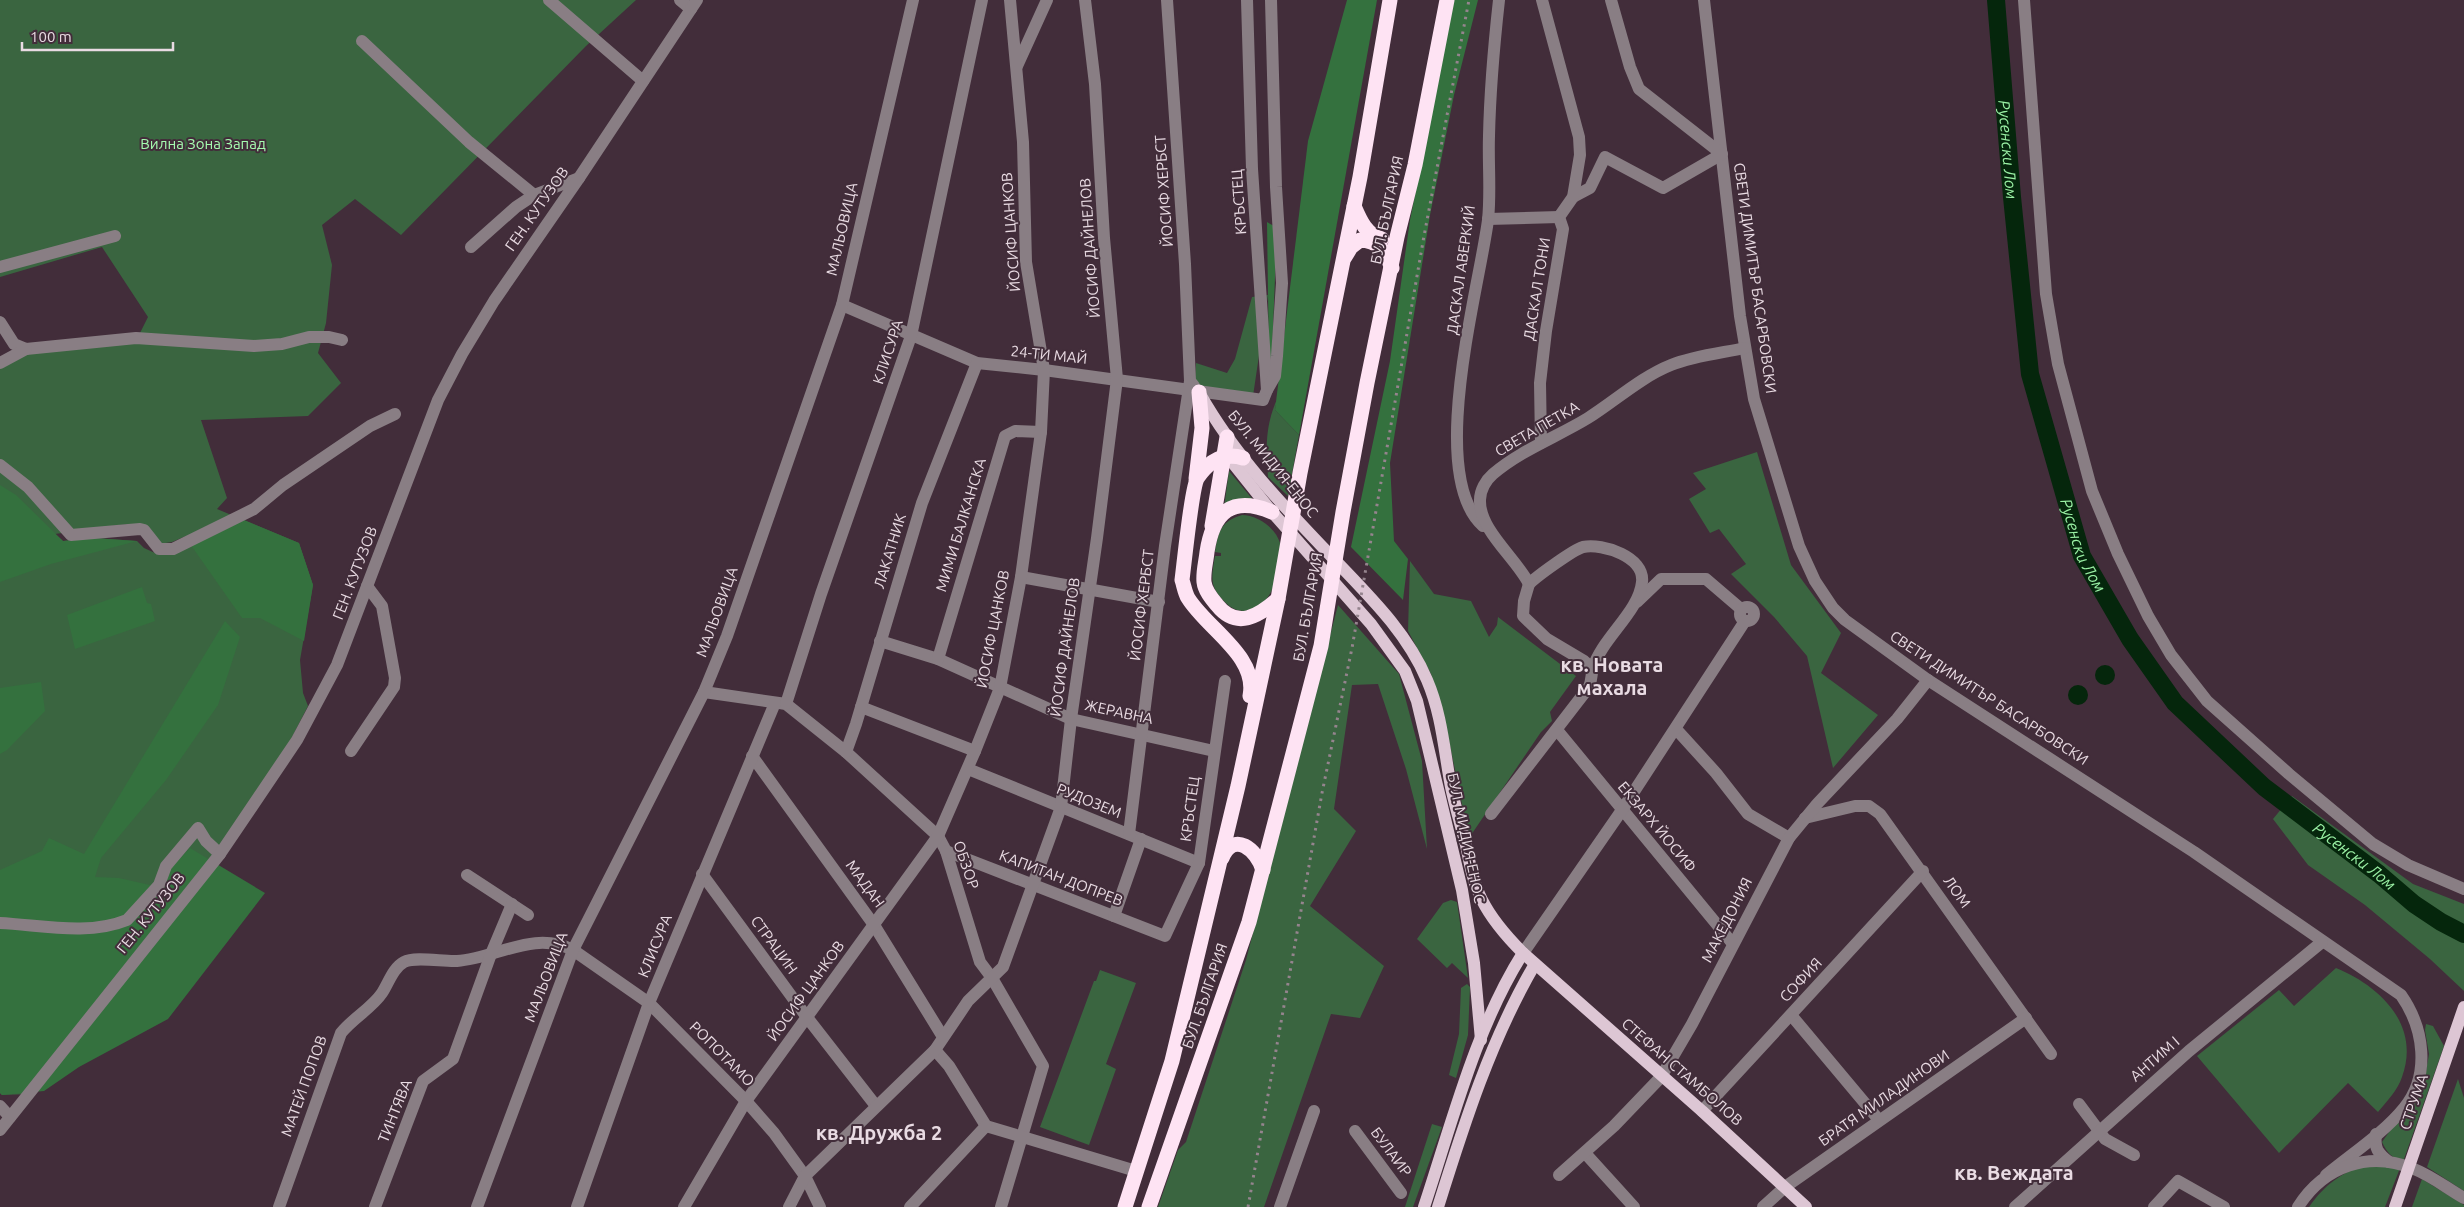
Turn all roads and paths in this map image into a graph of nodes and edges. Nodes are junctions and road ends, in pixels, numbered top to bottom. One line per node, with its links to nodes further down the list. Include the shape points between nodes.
1 (549, 0): 21 (street)
2 (680, 0): 18 (street)
3 (913, 0): 35 (street, МАЛЬОВИЦА)
4 (982, 0): 37 (street, КЛИСУРА)
5 (1010, 0): 20 (street, ЙОСИФ ЦАНКОВ)
6 (1046, 0): 20 (street)
7 (1084, 0): 44 (street, ЙОСИФ ДАЙНЕЛОВ, via 1095,84)
8 (1167, 0): 45 (street, ЙОСИФ ХЕРБСТ)
9 (1247, 0): 46 (street, КРЪСТЕЦ, via 1252,170)
10 (1271, 0): 46 (street, via 1282,283 1274,376)
11 (1390, 0): 26 (highway, БУЛ. БЪЛГАРИЯ)
12 (1447, 0): 30 (highway, БУЛ. БЪЛГАРИЯ, via 1415,165)
13 (1499, 0): 28 (street, ДАСКАЛ АВЕРКИЙ, via 1492,57)
14 (1542, 0): 25 (street, via 1579,137 1580,155)
15 (1611, 0): 22 (street, via 1639,89)
16 (1704, 0): 22 (street, СВЕТИ ДИМИТЪР БАСАРБОВСКИ)
17 (2024, 0): 103 (street, via 2046,294 2058,364 2092,491 2148,616 2172,655 2207,701 2289,774 2373,844 2408,865)
18 (694, 4): 21 (street, ГЕН. КУТУЗОВ)
19 (362, 41): 24 (street, via 469,142)
20 (1017, 66): 43 (street, ЙОСИФ ЦАНКОВ, via 1023,142 1026,262)
21 (643, 81): 23 (street, ГЕН. КУТУЗОВ)
22 (1722, 154): 25 (street, via 1663,188 1605,157 1590,188); 39 (street, СВЕТИ ДИМИТЪР БАСАРБОВСКИ)
23 (579, 178): 24 (street); 60 (street, ГЕН. КУТУЗОВ, via 494,301 438,400)
24 (534, 195): 31 (street)
25 (1573, 197): 27 (street)
26 (1354, 206): 30 (highway, via 1366,229 1376,237 1385,240); 32 (highway, БУЛ. БЪЛГАРИЯ)
27 (1559, 217): 28 (street); 50 (street, ДАСКАЛ ТОНИ, via 1563,229 1540,383)
28 (1488, 219): 56 (street, ДАСКАЛ АВЕРКИЙ, via 1457,406 1457,452 1458,472 1472,510 1479,523)
29 (115, 236): 33 (street)
30 (1397, 237): 34 (highway, БУЛ. БЪЛГАРИЯ)
31 (471, 247)
32 (1342, 261): 34 (highway, via 1360,240 1372,240 1385,251); 62 (highway, БУЛ. БЪЛГАРИЯ)
33 (0, 267)
34 (1392, 268): 90 (highway, БУЛ. БЪЛГАРИЯ, via 1342,512 1321,646)
35 (842, 305): 37 (street, 24-ТИ МАЙ); 71 (street, МАЛЬОВИЦА, via 727,636)
36 (0, 322): 40 (street, via 14,344)
37 (912, 336): 42 (street, 24-ТИ МАЙ); 72 (street, КЛИСУРА)
38 (342, 340): 40 (street, via 309,337 282,344 254,346 136,338)
39 (1745, 348): 50 (street, СВЕТА ПЕТКА, via 1672,364 1587,419); 68 (street, СВЕТИ ДИМИТЪР БАСАРБОВСКИ, via 1759,419 1799,546 1815,582 1845,620)
40 (26, 349): 41 (street)
41 (0, 363)
42 (977, 364): 43 (street, 24-ТИ МАЙ); 65 (street, ЛАКАТНИК, via 922,503)
43 (1044, 370): 44 (street, 24-ТИ МАЙ); 48 (street, ЙОСИФ ЦАНКОВ)
44 (1116, 379): 45 (street, 24-ТИ МАЙ); 61 (street, ЙОСИФ ДАЙНЕЛОВ)
45 (1193, 388): 46 (street, 24-ТИ МАЙ); 49 (main road, БУЛ. МИДИЯ-ЕНОС); 51 (main road, БУЛ. МИДИЯ-ЕНОС); 54 (highway, via 1202,428); 63 (street, ЙОСИФ ХЕРБСТ)
46 (1265, 395)
47 (395, 414): 53 (street, via 370,426 283,485 254,509 173,549 159,548 140,529 71,535 28,487)
48 (1041, 432): 58 (street, ЙОСИФ ЦАНКОВ); 66 (street, МИМИ БАЛКАНСКА, via 1015,431 1005,436)
49 (1227, 438): 51 (highway); 52 (main road, БУЛ. МИДИЯ-ЕНОС)
50 (1540, 443): 56 (street, СВЕТА ПЕТКА, via 1492,474 1483,486 1480,506)
51 (1225, 455): 52 (highway); 54 (highway); 55 (main road, БУЛ. МИДИЯ-ЕНОС); 57 (highway)
52 (1243, 458): 55 (main road, БУЛ. МИДИЯ-ЕНОС)
53 (0, 465)
54 (1196, 478): 84 (highway, via 1182,580 1186,596 1249,671 1252,685)
55 (1274, 505): 57 (highway, via 1248,504 1226,511 1212,528); 114 (main road, БУЛ. МИДИЯ-ЕНОС, via 1382,610 1400,633 1427,680 1442,728 1451,786 1481,898 1497,925); 123 (main road, БУЛ. МИДИЯ-ЕНОС, via 1371,624 1405,671 1417,701 1462,890 1474,962)
56 (1492, 535): 59 (street, СВЕТА ПЕТКА)
57 (1209, 540): 62 (highway, via 1204,584 1222,612 1235,619 1252,617 1264,612)
58 (1021, 577): 61 (street); 70 (street, ЙОСИФ ЦАНКОВ)
59 (1529, 584): 64 (street, via 1536,576 1583,547 1608,549 1634,560 1642,574 1642,584); 67 (street, via 1523,616 1547,639)
60 (367, 586): 78 (street, via 382,606 395,678 394,687); 95 (street, ГЕН. КУТУЗОВ, via 337,665 314,711)
61 (1090, 588): 63 (street); 74 (street, ЙОСИФ ДАЙНЕЛОВ)
62 (1278, 599): 84 (highway, БУЛ. БЪЛГАРИЯ)
63 (1159, 602): 77 (street, ЙОСИФ ХЕРБСТ)
64 (1633, 605): 67 (street, via 1614,630); 75 (street, БУЛ. МИДИЯ-ЕНОС, via 1661,579 1706,579 1743,615)
65 (880, 641): 66 (street, ЖЕРАВНА); 73 (street, ЛАКАТНИК)
66 (938, 659): 70 (street, ЖЕРАВНА)
67 (1593, 669): 76 (street, via 1589,687)
68 (1928, 680): 88 (street, МАКЕДОНИЯ, via 1898,719); 110 (street, СВЕТИ ДИМИТЪР БАСАРБОВСКИ, via 2194,852)
69 (1225, 681): 79 (street, КРЪСТЕЦ)
70 (1000, 688): 74 (street, ЖЕРАВНА); 81 (street, ЙОСИФ ЦАНКОВ)
71 (704, 692): 72 (street, ОБЗОР); 112 (street, МАЛЬОВИЦА)
72 (781, 704): 80 (street, ОБЗОР); 82 (street, КЛИСУРА)
73 (861, 707): 80 (street, ЛАКАТНИК); 81 (street)
74 (1071, 718): 77 (street, ЖЕРАВНА); 85 (street, ЙОСИФ ДАЙНЕЛОВ)
75 (1676, 729): 86 (street, БУЛ. МИДИЯ-ЕНОС); 93 (street, via 1748,814)
76 (1557, 730): 86 (street, ЕКЗАРХ ЙОСИФ); 87 (street)
77 (1142, 734): 79 (street, ЖЕРАВНА); 92 (street, ЙОСИФ ХЕРБСТ)
78 (351, 750)
79 (1214, 751): 97 (street, КРЪСТЕЦ)
80 (846, 752): 91 (street, ОБЗОР)
81 (975, 752): 83 (street, ЙОСИФ ЦАНКОВ)
82 (752, 756): 100 (street, КЛИСУРА); 108 (street, МАДАН)
83 (968, 769): 85 (street, РУДОЗЕМ); 91 (street, ЙОСИФ ЦАНКОВ)
84 (1238, 786): 89 (highway, БУЛ. БЪЛГАРИЯ)
85 (1061, 807): 92 (street, РУДОЗЕМ); 102 (street, ЙОСИФ ДАЙНЕЛОВ)
86 (1622, 810): 111 (street, ЕКЗАРХ ЙОСИФ); 114 (street, БУЛ. МИДИЯ-ЕНОС)
87 (1491, 814)
88 (1805, 818): 93 (street, МАКЕДОНИЯ); 99 (street, ЛОМ, via 1855,806 1869,806 1888,823)
89 (1228, 825): 90 (highway, via 1243,840 1255,843); 96 (highway, БУЛ. БЪЛГАРИЯ)
90 (1272, 835): 98 (highway, БУЛ. БЪЛГАРИЯ)
91 (938, 836): 94 (street, ОБЗОР); 108 (street, ЙОСИФ ЦАНКОВ)
92 (1135, 836): 97 (street, РУДОЗЕМ); 106 (street, ЙОСИФ ХЕРБСТ)
93 (1789, 838): 111 (street, МАКЕДОНИЯ)
94 (946, 851): 102 (street, КАПИТАН ДОПРЕВ); 116 (street, ОБЗОР, via 978,957)
95 (220, 854): 107 (street, via 198,828 166,866 158,885 121,923 91,928); 133 (street, ГЕН. КУТУЗОВ)
96 (1220, 862): 98 (highway, via 1228,848 1242,845 1255,852); 144 (highway, БУЛ. БЪЛГАРИЯ, via 1172,1061)
97 (1199, 863): 109 (street, КРЪСТЕЦ)
98 (1263, 870): 162 (highway, БУЛ. БЪЛГАРИЯ, via 1249,922)
99 (1923, 871): 119 (street, СОФИЯ); 121 (street, ЛОМ)
100 (702, 874): 117 (street, КЛИСУРА); 120 (street, СТРАЦИН)
101 (467, 875): 104 (street)
102 (1033, 884): 106 (street, КАПИТАН ДОПРЕВ); 116 (street, ЙОСИФ ДАЙНЕЛОВ, via 1003,966)
103 (2464, 889)
104 (512, 904): 105 (street); 113 (street, ТИНТЯВА)
105 (528, 915)
106 (1114, 916): 109 (street, КАПИТАН ДОПРЕВ)
107 (0, 923)
108 (874, 925): 120 (street, ЙОСИФ ЦАНКОВ); 122 (street, МАДАН)
109 (1165, 936)
110 (2322, 942): 138 (street, АНТИМ I, via 2189,1051); 139 (street, СВЕТИ ДИМИТЪР БАСАРБОВСКИ, via 2401,994 2418,1025 2421,1068 2412,1096 2394,1120)
111 (1733, 944): 126 (street, МАКЕДОНИЯ)
112 (573, 950): 113 (street, МАТЕЙ ПОПОВ, via 561,944 539,942); 117 (street, РОПОТАМО); 154 (street, МАЛЬОВИЦА)
113 (491, 954): 152 (street, МАТЕЙ ПОПОВ, via 457,961 408,960 395,969 376,1001 341,1033); 153 (street, ТИНТЯВА, via 453,1059 423,1081)
114 (1523, 954): 115 (main road, БУЛ. МИДИЯ-ЕНОС); 123 (main road, БУЛ. МИДИЯ-ЕНОС, via 1495,1005)
115 (1535, 964): 126 (main road, СТЕФАН СТАМБОЛОВ); 165 (main road, via 1512,1005 1491,1055)
116 (992, 978): 122 (street, ЙОСИФ ДАЙНЕЛОВ, via 971,997); 140 (street, ОБЗОР, via 1043,1066)
117 (649, 1003): 127 (street, РОПОТАМО); 155 (street, КЛИСУРА)
118 (2464, 1007): 172 (main road, СТРУМА)
119 (1791, 1015): 132 (street, СОФИЯ); 134 (street)
120 (806, 1016): 127 (street, ЙОСИФ ЦАНКОВ); 130 (street, СТРАЦИН)
121 (2026, 1018): 125 (street, ЛОМ); 134 (street, БРАТЯ МИЛАДИНОВИ)
122 (943, 1037): 124 (street, ЙОСИФ ДАЙНЕЛОВ)
123 (1481, 1040): 164 (main road, БУЛ. МИДИЯ-ЕНОС)
124 (935, 1050): 130 (street, ЙОСИФ ДАЙНЕЛОВ); 135 (street, via 949,1066)
125 (2051, 1054)
126 (1661, 1077): 132 (main road, СТЕФАН СТАМБОЛОВ); 141 (street, МАКЕДОНИЯ)
127 (746, 1101): 147 (street, РОПОТАМО); 156 (street, ЙОСИФ ЦАНКОВ)
128 (2080, 1104): 138 (street)
129 (0, 1106): 133 (street)
130 (876, 1106): 147 (street, ЙОСИФ ДАЙНЕЛОВ)
131 (1314, 1111): 163 (street)
132 (1702, 1111): 148 (main road, СТЕФАН СТАМБОЛОВ)
133 (10, 1117): 136 (street, ГЕН. КУТУЗОВ)
134 (1879, 1120): 148 (street, БРАТЯ МИЛАДИНОВИ)
135 (986, 1126): 140 (street); 159 (street)
136 (0, 1130)
137 (1355, 1131): 149 (street, БУЛАИР)
138 (2099, 1131): 142 (street, via 2105,1139); 169 (street, АНТИМ I)
139 (2376, 1134): 143 (street, via 2376,1148); 146 (street)
140 (1022, 1136): 144 (street); 160 (street, ОБЗОР)
141 (1585, 1153): 145 (street, МАКЕДОНИЯ); 166 (street)
142 (2134, 1155)
143 (2390, 1162): 146 (street, via 2365,1162); 150 (street, via 2414,1169)
144 (1136, 1171): 161 (highway, БУЛ. БЪЛГАРИЯ)
145 (1559, 1175)
146 (2326, 1175): 171 (street)
147 (804, 1176): 157 (street, ЙОСИФ ДАЙНЕЛОВ); 158 (street, РОПОТАМО)
148 (1785, 1187): 167 (street, БРАТЯ МИЛАДИНОВИ); 168 (main road, СТЕФАН СТАМБОЛОВ)
149 (1401, 1193)
150 (2464, 1198)
151 (2159, 1203): 170 (street, via 2178,1181)
152 (279, 1207)
153 (376, 1207)
154 (477, 1207)
155 (576, 1207)
156 (684, 1207)
157 (789, 1207)
158 (820, 1207)
159 (910, 1207)
160 (1001, 1207)
161 (1125, 1207)
162 (1149, 1207)
163 (1280, 1207)
164 (1424, 1207)
165 (1438, 1207)
166 (1634, 1207)
167 (1763, 1207)
168 (1806, 1207)
169 (2014, 1207)
170 (2224, 1207)
171 (2298, 1207)
172 (2395, 1207)

